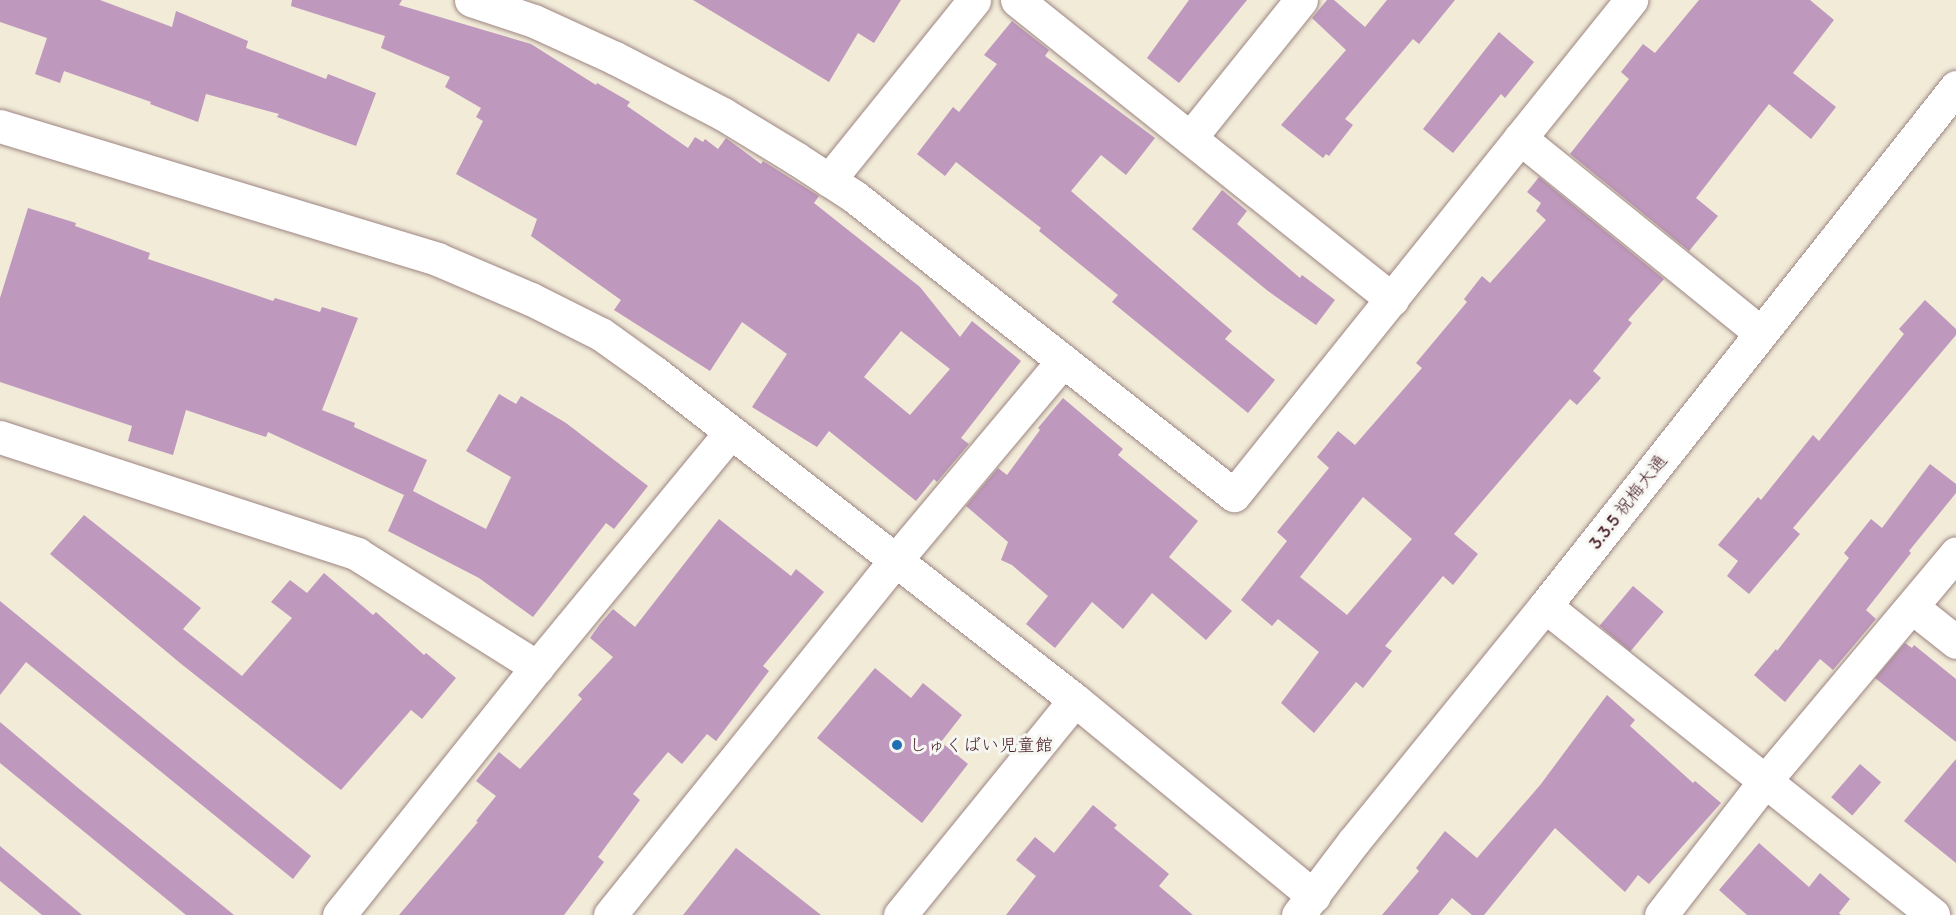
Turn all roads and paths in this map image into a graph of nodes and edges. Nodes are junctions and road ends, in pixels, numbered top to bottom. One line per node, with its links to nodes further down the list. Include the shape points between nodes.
1 (471, 0): 10 (street, via 534,21 615,58 723,114)
2 (974, 0): 10 (street)
3 (1017, 0): 8 (street)
4 (1301, 0): 8 (street)
5 (1631, 0): 9 (street)
6 (1956, 87): 12 (street, 3.3.5 祝梅大通)
7 (0, 126): 14 (street, via 437,259 601,334)
8 (1191, 138): 11 (street)
9 (1520, 138): 11 (street); 12 (street)
10 (829, 180): 13 (street)
11 (1392, 299): 13 (street, via 1234,495)
12 (1761, 333): 18 (street, 3.3.5 祝梅大通)
13 (1063, 361): 17 (street)
14 (730, 433): 17 (street); 21 (street)
15 (0, 436): 21 (street, via 357,554)
16 (1956, 553): 19 (street)
17 (895, 561): 22 (street); 26 (street)
18 (1545, 606): 23 (street); 24 (street, 3.3.5 祝梅大通, via 1353,841)
19 (1912, 607): 20 (street); 23 (street)
20 (1956, 642)
21 (537, 667): 25 (street)
22 (1075, 700): 24 (street); 27 (street)
23 (1765, 782): 28 (street); 29 (street)
24 (1306, 905)
25 (339, 915)
26 (610, 915)
27 (900, 915)
28 (1661, 915)
29 (1933, 915)

